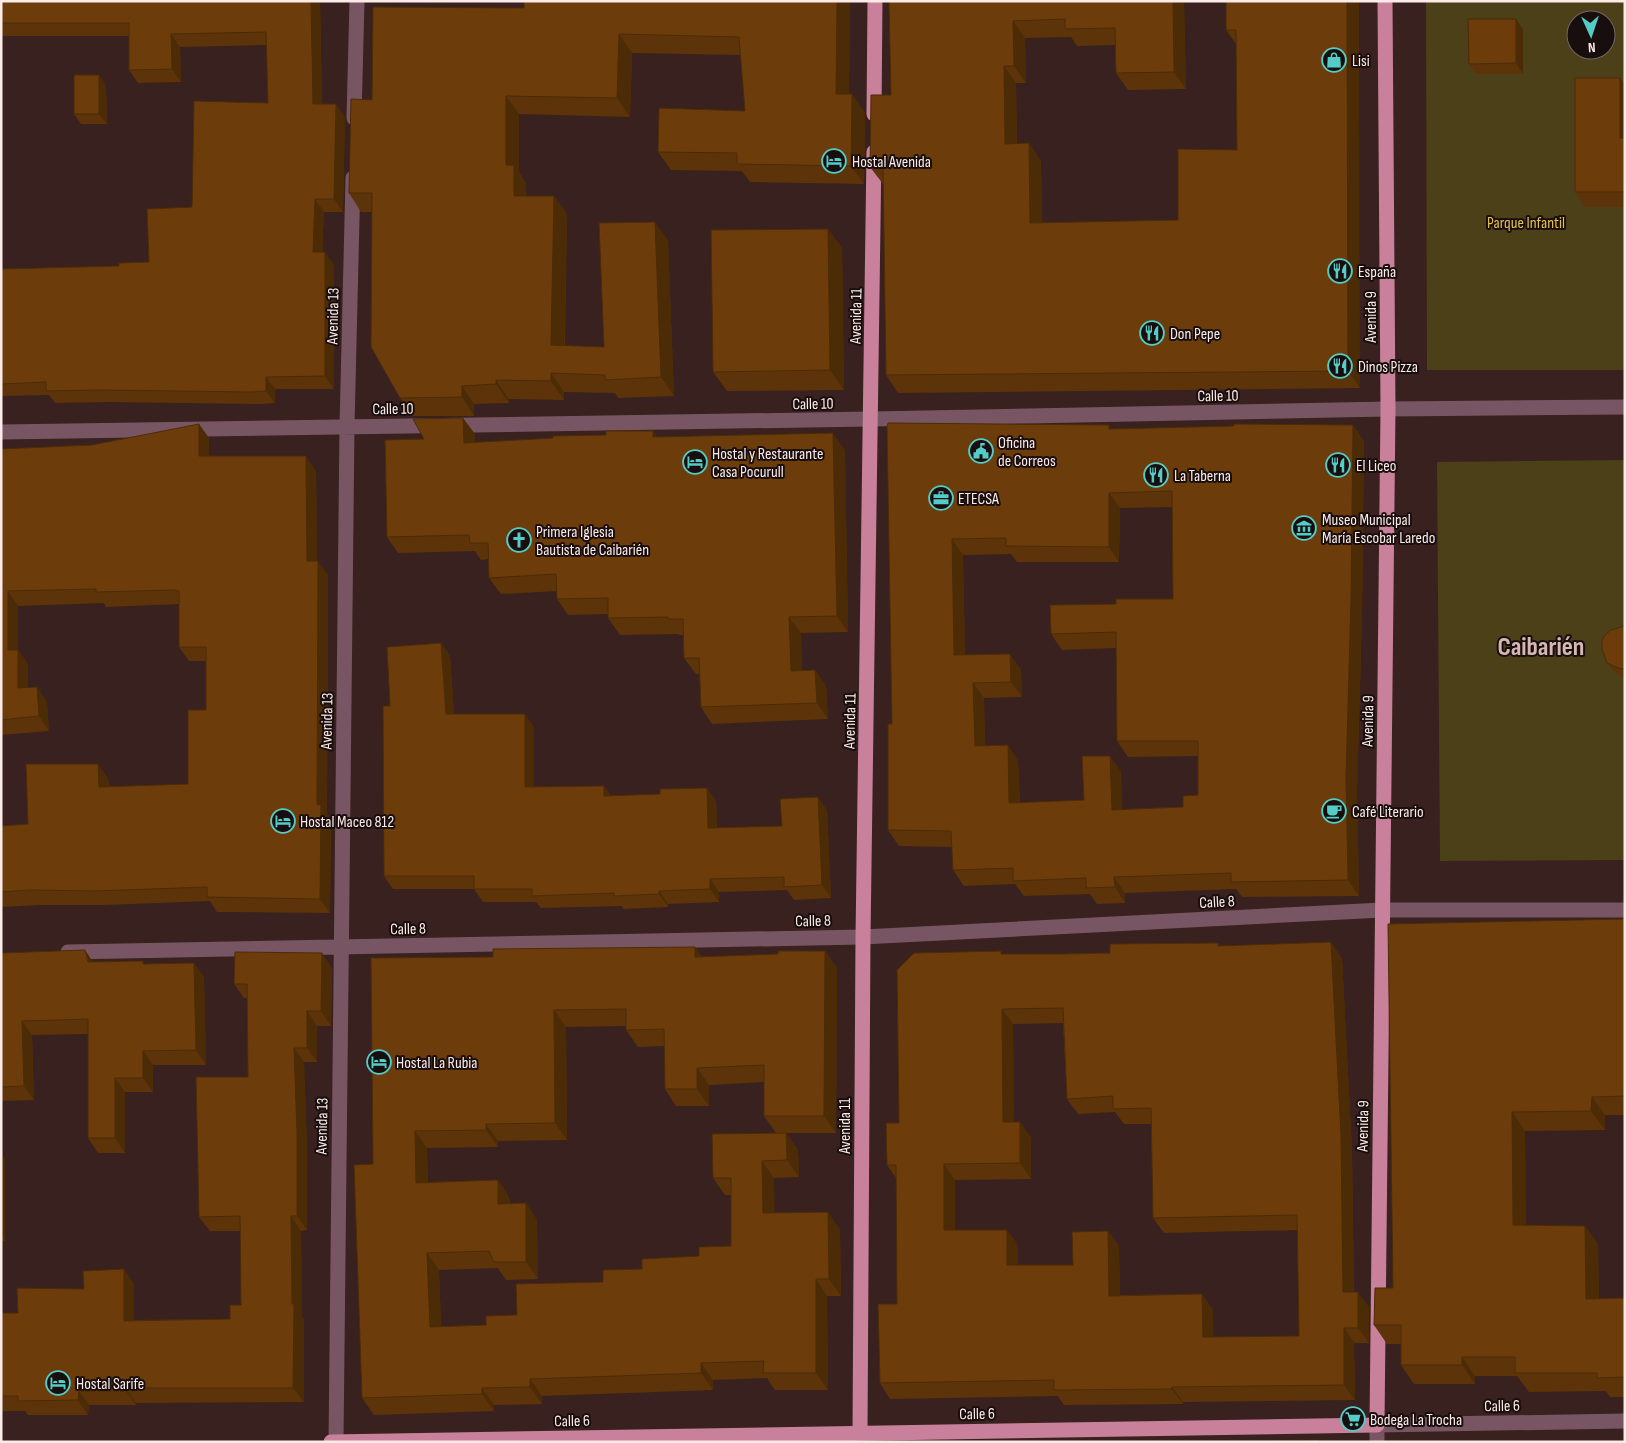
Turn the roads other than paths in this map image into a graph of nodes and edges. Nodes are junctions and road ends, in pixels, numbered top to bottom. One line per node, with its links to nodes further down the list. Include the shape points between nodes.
1 (357, 1): 4 (street)
2 (875, 1): 8 (main road, Avenida 11)
3 (1385, 1): 7 (main road, Avenida 9)
4 (354, 130)
5 (353, 159): 9 (street, Avenida 13)
6 (1625, 406): 7 (street, Calle 10)
7 (1388, 409): 8 (street, Calle 10); 11 (main road, Avenida 9)
8 (871, 419): 9 (street, Calle 10); 13 (main road, Avenida 11)
9 (347, 426): 10 (street, Calle 10); 14 (street, Avenida 13)
10 (1, 432)
11 (1382, 910): 12 (street, Calle 8); 13 (street, Calle 8); 17 (main road, Avenida 9)
12 (1625, 910)
13 (862, 937): 14 (street, Calle 8); 18 (main road, Avenida 11)
14 (341, 947): 15 (street, Calle 8); 20 (street, Avenida 13)
15 (51, 952)
16 (1625, 1421): 17 (street, Calle 6)
17 (1377, 1425): 18 (main road, Calle 6); 21 (street, Avenida 9)
18 (860, 1437): 20 (main road, Calle 6)
19 (331, 1442): 20 (main road, Calle 6)
20 (336, 1442)
21 (1377, 1442)

